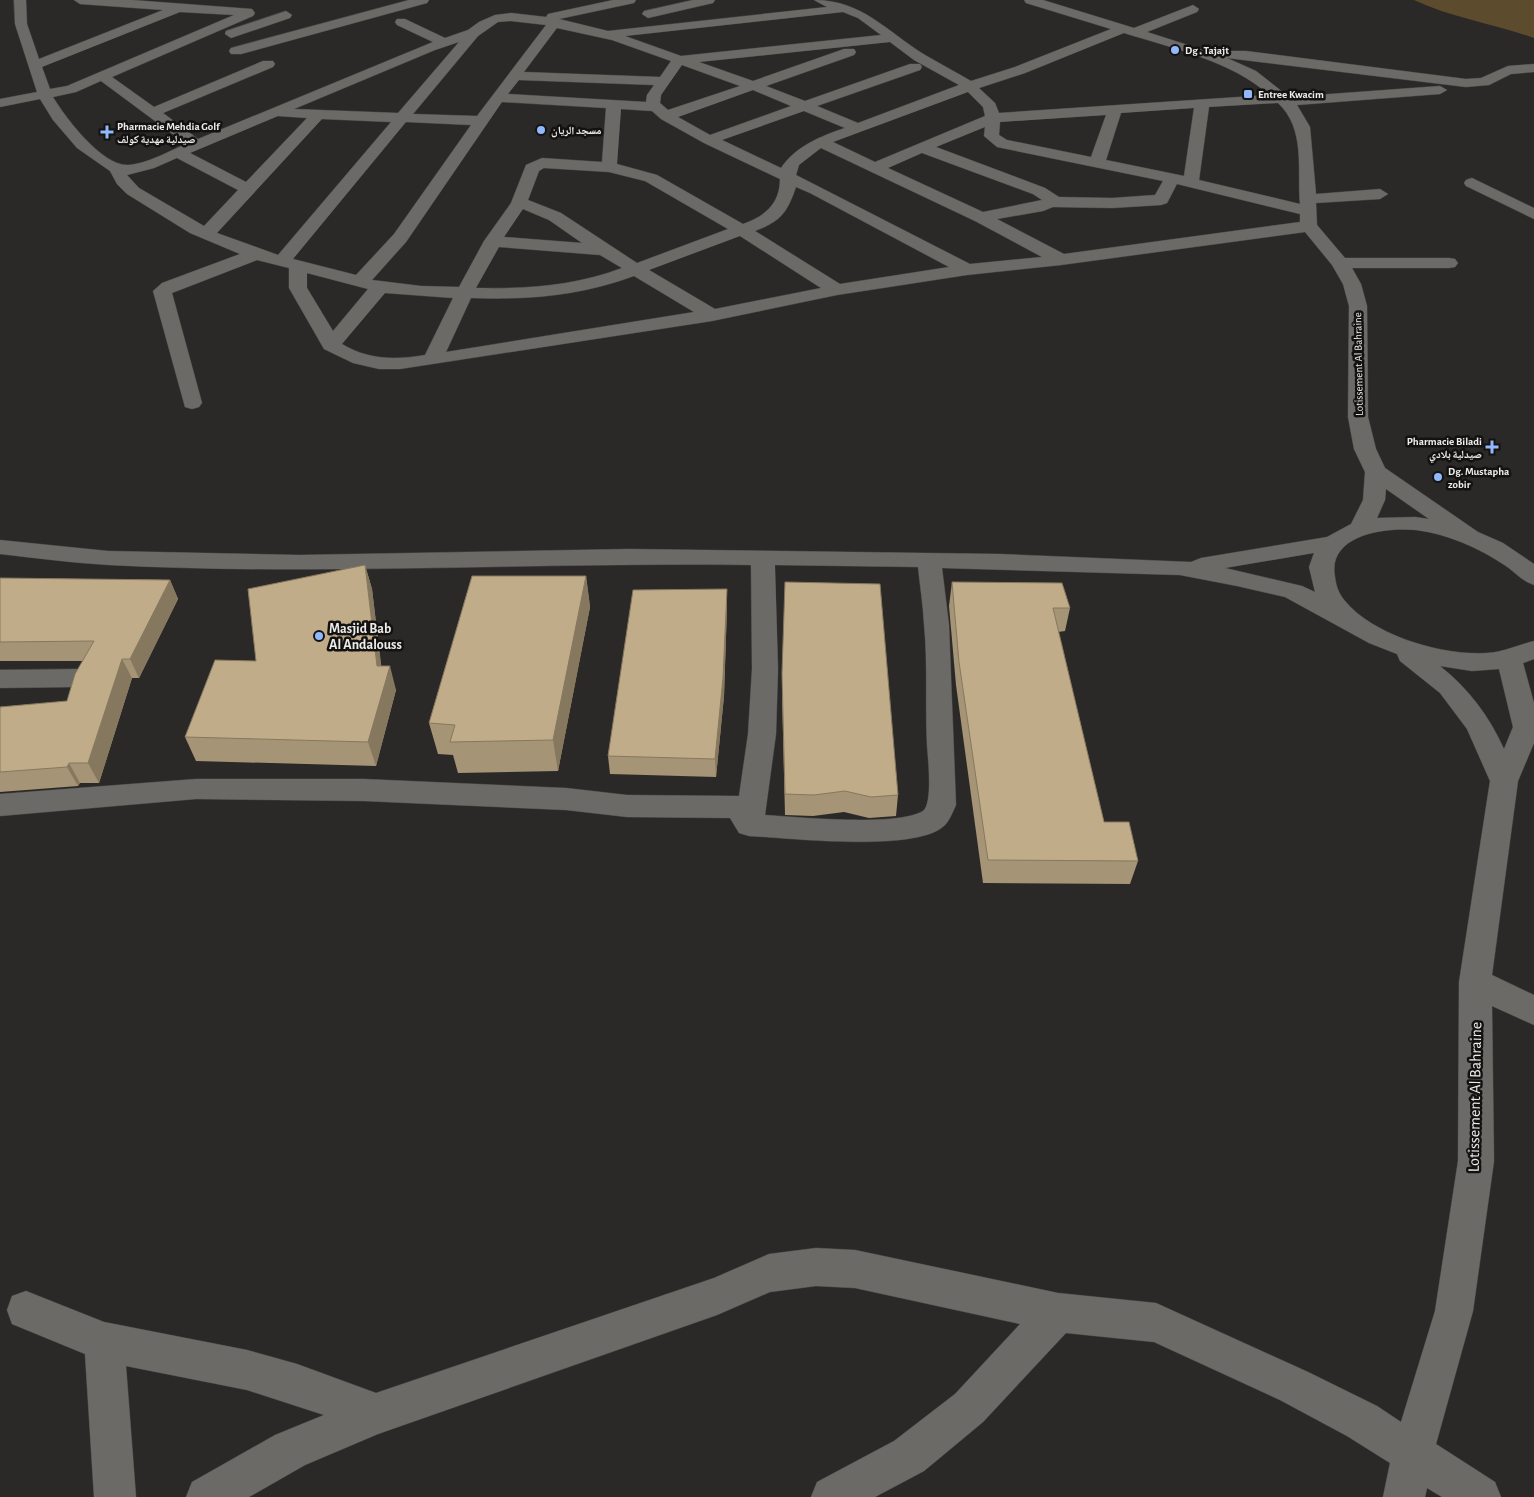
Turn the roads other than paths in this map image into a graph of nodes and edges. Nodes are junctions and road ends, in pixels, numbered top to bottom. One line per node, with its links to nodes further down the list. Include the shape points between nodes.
1 (20, 0): 29 (street, via 21,24)
2 (80, 0): 9 (street)
3 (423, 0): 24 (street)
4 (577, 0): 14 (street)
5 (630, 0): 14 (street)
6 (709, 0): 17 (street)
7 (820, 0): 11 (street)
8 (1030, 0): 18 (street)
9 (182, 6): 29 (street); 34 (street, via 249,13)
10 (756, 6): 15 (street)
11 (846, 8): 15 (street); 21 (street, via 870,20)
12 (1192, 10): 18 (street)
13 (286, 15): 34 (street)
14 (547, 16): 17 (street); 19 (street, via 495,19); 33 (street)
15 (767, 16): 20 (street)
16 (401, 22): 22 (street)
17 (586, 29): 20 (street)
18 (1129, 30): 25 (street); 37 (street)
19 (474, 33): 22 (street); 51 (street)
20 (605, 34): 26 (street)
21 (892, 38): 23 (street); 32 (street)
22 (444, 42): 48 (street)
23 (872, 45): 26 (street); 36 (street)
24 (236, 52)
25 (1208, 56): 31 (street, via 1246,55 1466,83 1484,82 1508,70); 41 (street, via 1251,74)
26 (679, 60): 35 (street); 36 (street)
27 (896, 60): 30 (street)
28 (268, 64): 47 (street)
29 (35, 65): 39 (street)
30 (914, 67): 32 (street); 45 (street)
31 (1534, 68)
32 (940, 69): 37 (street)
33 (516, 76): 35 (street); 40 (street)
34 (106, 79): 39 (street); 47 (street)
35 (664, 81): 49 (street, via 652,101)
36 (754, 86): 45 (street); 49 (street)
37 (970, 86): 52 (street, via 990,106); 54 (street)
38 (1444, 90): 41 (street)
39 (45, 95): 42 (street); 63 (street, via 58,117 82,145)
40 (499, 98): 43 (street); 53 (street)
41 (1284, 100): 44 (street); 72 (street, via 1303,127)
42 (0, 103)
43 (614, 104): 49 (street); 61 (street)
44 (1202, 104): 46 (street); 66 (street)
45 (803, 105): 54 (street); 55 (street)
46 (1114, 109): 52 (street); 60 (street)
47 (152, 112): 57 (street)
48 (273, 112): 50 (street); 57 (street)
49 (660, 112): 55 (street)
50 (319, 114): 51 (street); 68 (street)
51 (404, 117): 53 (street); 82 (street)
52 (993, 118): 58 (street); 60 (street, via 991,136 1002,144)
53 (481, 121): 86 (street, via 400,238)
54 (856, 127): 56 (street)
55 (709, 140): 64 (street)
56 (820, 142): 62 (street); 64 (street, via 792,162)
57 (196, 144): 59 (street)
58 (923, 148): 62 (street); 70 (street, via 1039,191 1051,197)
59 (177, 152): 63 (street, via 141,168); 68 (street)
60 (1097, 163): 65 (street)
61 (609, 167): 71 (street, via 535,165); 75 (street, via 651,178)
62 (876, 167): 74 (street)
63 (116, 168): 76 (street, via 133,191)
64 (789, 177): 75 (street, via 785,198 776,213); 85 (street)
65 (1172, 178): 66 (street); 70 (street, via 1160,200)
66 (1191, 183): 72 (street)
67 (1472, 183): 73 (street)
68 (248, 190): 76 (street)
69 (1380, 194): 72 (street)
70 (1052, 202): 74 (street)
71 (519, 203): 77 (street); 78 (street, via 560,218)
72 (1308, 212): 80 (street); 83 (street, Lotissement Al Bahraine)
73 (1534, 214)
74 (982, 217): 80 (street)
75 (740, 231): 84 (street); 88 (street)
76 (207, 233): 79 (street)
77 (493, 241): 78 (street); 89 (street)
78 (603, 250): 84 (street)
79 (256, 254): 82 (street); 93 (street, via 162,291)
80 (1061, 260): 85 (street)
81 (1449, 262): 83 (street)
82 (290, 263): 86 (street); 91 (street, via 298,288)
83 (1340, 264): 94 (street, Lotissement Al Bahraine, via 1352,284 1358,306 1358,417 1365,449)
84 (636, 269): 89 (street, via 595,283 552,292); 90 (street)
85 (967, 270): 88 (street)
86 (360, 282): 87 (street)
87 (380, 287): 89 (street); 91 (street)
88 (837, 290): 90 (street)
89 (465, 292): 92 (street)
90 (712, 315): 92 (street)
91 (331, 345): 92 (street, via 344,355 368,362 395,364)
92 (432, 360)
93 (192, 403)
94 (1376, 472): 95 (street, Lotissement Al Bahraine, via 1374,500); 96 (street, Lotissement Al Bahraine)
95 (1361, 528): 96 (street, via 1401,523); 97 (street)
96 (1469, 536): 99 (street)
97 (1333, 543): 102 (street); 105 (street, via 1321,566 1322,580 1334,602)
98 (0, 547): 100 (street, via 108,558 299,562 494,557)
99 (1510, 557): 103 (street); 104 (street)
100 (764, 558): 101 (street); 112 (street, via 762,734)
101 (929, 561): 102 (street); 112 (street, via 937,625 942,780 942,805 936,818 914,828 860,832)
102 (1180, 568): 105 (street, via 1293,591)
103 (1534, 568)
104 (1534, 577)
105 (1355, 623): 106 (street)
106 (1398, 646): 107 (street, via 1448,660 1473,663); 110 (street, via 1449,687 1479,725)
107 (1527, 655): 110 (street, Lotissement Al Bahraine, via 1527,727)
108 (77, 678): 109 (street)
109 (0, 680)
110 (1504, 781): 113 (street, Lotissement Al Bahraine)
111 (0, 805): 112 (street, via 196,789 364,790 646,806 739,807)
112 (749, 825)
113 (1476, 982): 114 (street); 119 (street, Lotissement Al Bahraine, via 1476,1161 1454,1311)
114 (1534, 1011)
115 (26, 1310): 117 (street)
116 (1058, 1313): 118 (street, via 855,1270 816,1267 769,1273 717,1296); 119 (street, via 1156,1323 1294,1386 1362,1421); 122 (street, via 970,1408 909,1456)
117 (104, 1342): 118 (street, via 247,1370 297,1384); 120 (street)
118 (376, 1414): 121 (street, via 290,1450)
119 (1413, 1454): 123 (street, Lotissement Al Bahraine); 124 (street)
120 (115, 1497)
121 (207, 1497)
122 (832, 1497)
123 (1404, 1497)
124 (1480, 1497)

